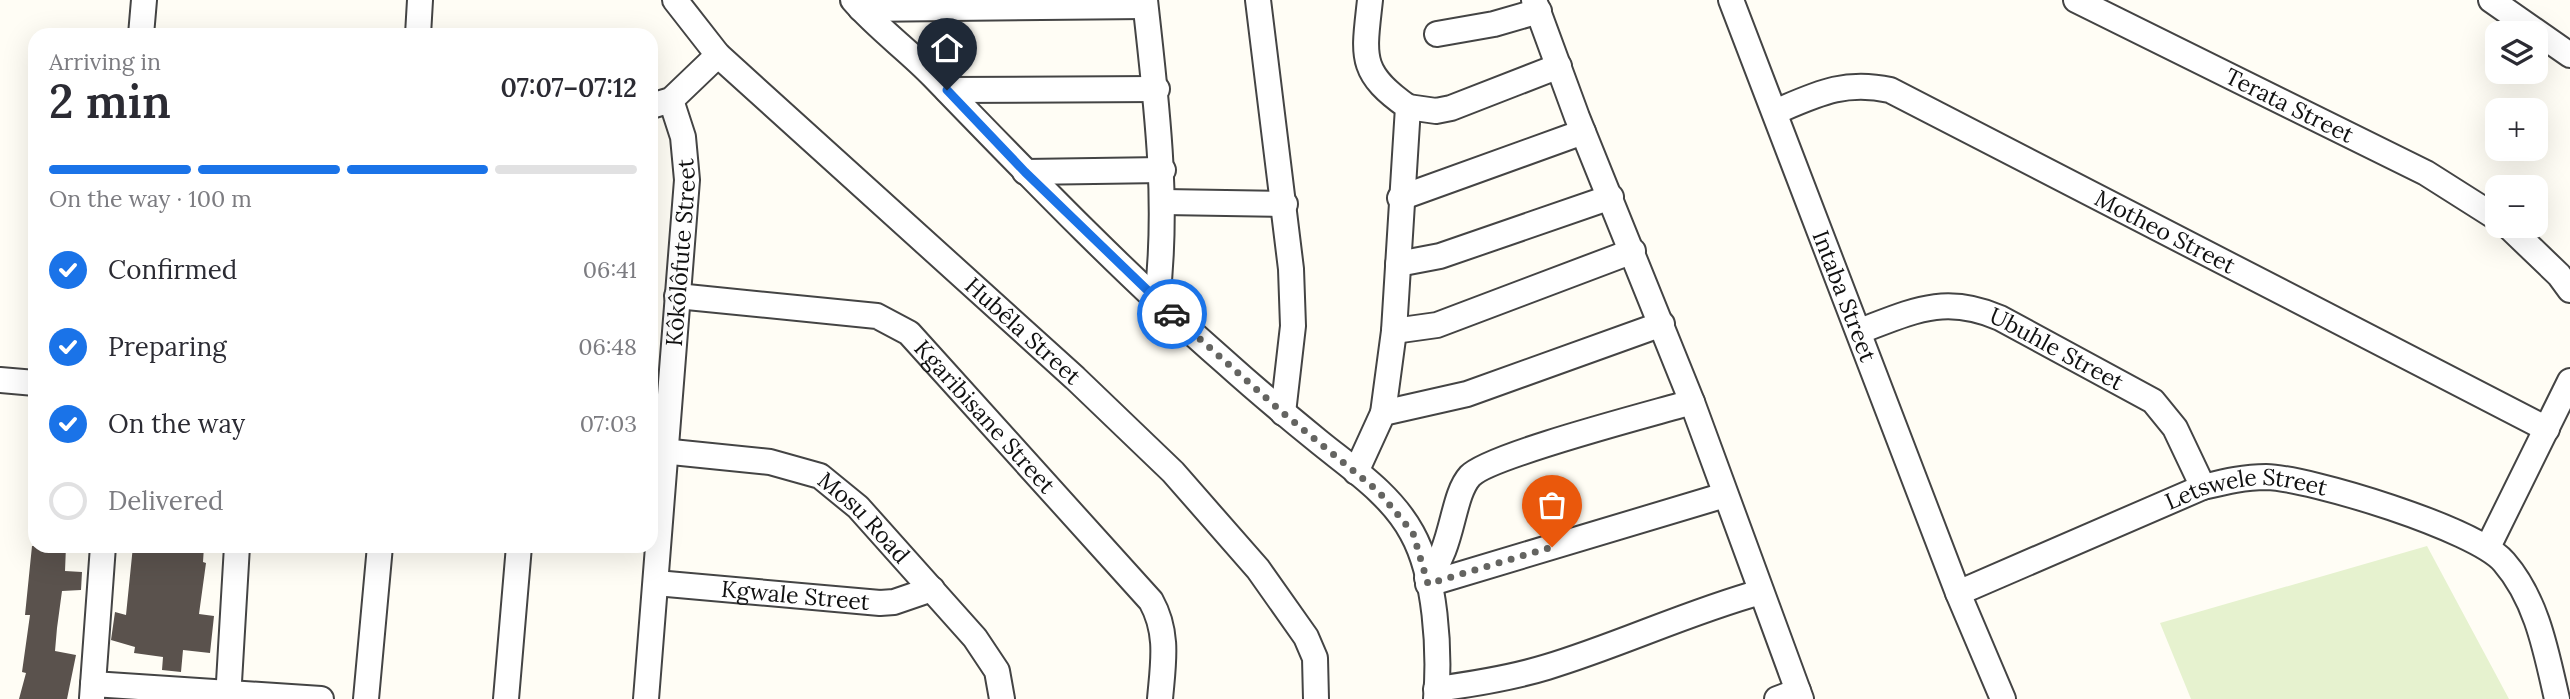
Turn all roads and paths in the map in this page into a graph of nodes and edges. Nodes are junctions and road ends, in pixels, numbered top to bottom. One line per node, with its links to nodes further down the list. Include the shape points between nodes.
1 (144, 0): 12 (street)
2 (420, 0): 13 (street)
3 (675, 0): 15 (street, Hubêla Street)
4 (1258, 0): 29 (street)
5 (1370, 0): 21 (street, via 1367,64 1381,87)
6 (1731, 0): 22 (street, Intaba Street)
7 (2076, 0): 30 (street, Terata Street, via 2426,173)
8 (2491, 0): 16 (street)
9 (1145, 3): 10 (street); 18 (street)
10 (857, 5): 19 (street)
11 (1536, 6): 14 (street, via 1494,24); 17 (street)
12 (142, 28)
13 (418, 28)
14 (1437, 34)
15 (718, 55): 20 (street); 73 (street, Hubêla Street, via 1124,423 1219,522 1306,637 1315,658)
16 (2570, 55)
17 (1559, 66): 21 (street, via 1451,108); 23 (street)
18 (1157, 89): 19 (street); 24 (street)
19 (947, 90): 25 (street)
20 (661, 103): 35 (street, Kôkôlôfute Street, via 687,159)
21 (1408, 107): 27 (street)
22 (1775, 112): 39 (street, Intaba Street); 46 (street, Motheo Street, via 1845,86 1890,90)
23 (1583, 132): 26 (street); 27 (street)
24 (1163, 170): 25 (street); 28 (street)
25 (1025, 172): 36 (street)
26 (1611, 197): 32 (street); 33 (street, via 1440,256)
27 (1400, 198): 33 (street)
28 (1164, 202): 29 (street); 36 (street)
29 (1285, 204): 44 (street, via 1293,326)
30 (2485, 210)
31 (2521, 238): 34 (street)
32 (1633, 251): 37 (street); 38 (street, via 1437,325)
33 (1398, 264): 38 (street)
34 (2570, 290)
35 (677, 296): 47 (street, Kôkôlôfute Street); 72 (street, Kgaribisane Street, via 877,316 909,333 1151,601 1165,638)
36 (1157, 300): 44 (street)
37 (1662, 324): 43 (street); 45 (street, via 1467,394)
38 (1394, 331): 45 (street)
39 (1860, 331): 49 (street, Ubuhle Street, via 1934,306 1975,307 2000,318 2153,401 2175,428); 62 (street, Intaba Street)
40 (0, 380): 42 (street)
41 (2570, 381): 46 (street)
42 (28, 382)
43 (1692, 402): 51 (street); 58 (street, via 1478,471 1466,484 1444,552)
44 (1283, 413): 48 (street)
45 (1383, 413): 48 (street)
46 (2547, 429): 52 (street)
47 (659, 450): 50 (street, Kôkôlôfute Street); 60 (street, Mosu Road, via 770,462 820,476 858,508)
48 (1356, 472): 58 (street, via 1413,533)
49 (2203, 487): 52 (street, Letswele Street, via 2234,479 2297,481 2429,523); 62 (street, Letswele Street)
50 (658, 494)
51 (1725, 495): 58 (street); 61 (street)
52 (2488, 548): 75 (street, Letswele Street, via 2510,570 2529,601)
53 (102, 553): 63 (street)
54 (237, 553): 65 (street)
55 (379, 553): 68 (street)
56 (518, 553): 69 (street)
57 (657, 553): 59 (street, Kôkôlôfute Street)
58 (1427, 581): 64 (street, via 1435,629)
59 (656, 583): 60 (street, Kgwale Street, via 880,603); 70 (street, Kôkôlôfute Street)
60 (932, 589): 71 (street, Mosu Road, via 988,655 997,671)
61 (1761, 592): 64 (street, via 1713,605 1547,667); 66 (street)
62 (1958, 593): 74 (street)
63 (92, 691): 65 (street)
64 (1436, 694)
65 (228, 695): 67 (street)
66 (1792, 696)
67 (321, 699)
68 (366, 699)
69 (506, 699)
70 (646, 699)
71 (1002, 699)
72 (1160, 699)
73 (1316, 699)
74 (2003, 699)
75 (2557, 699)

